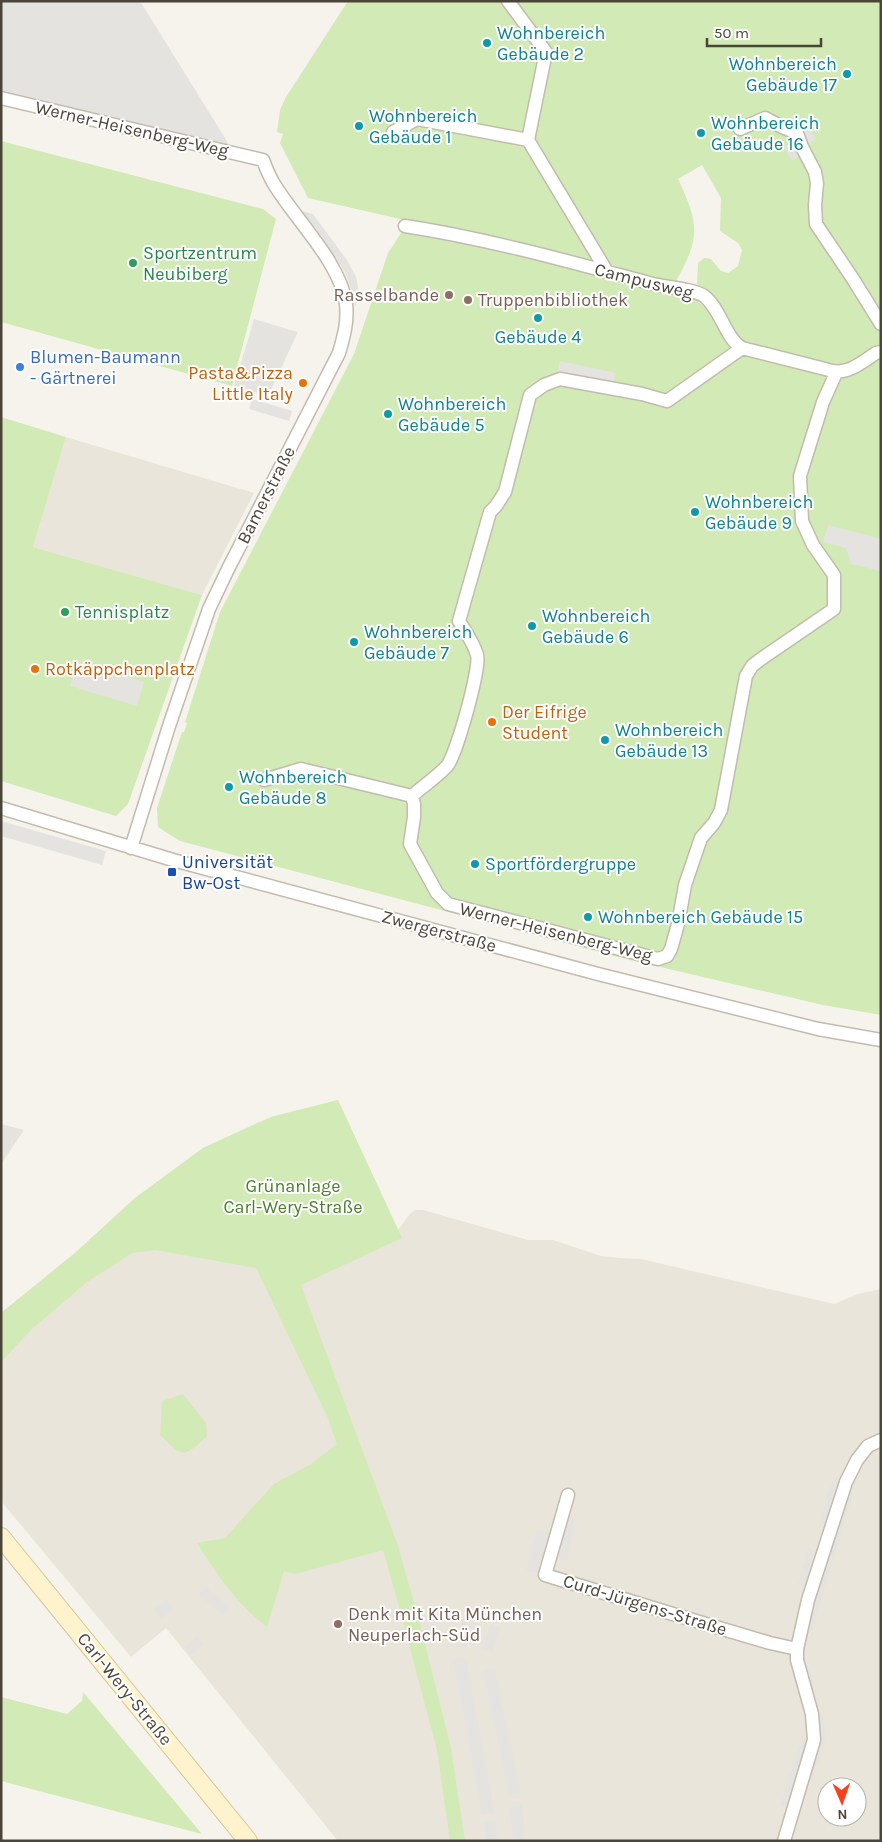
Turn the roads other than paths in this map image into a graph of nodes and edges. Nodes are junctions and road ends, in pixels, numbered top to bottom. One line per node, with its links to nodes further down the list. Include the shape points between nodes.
1 (508, 1): 5 (street, via 546,52)
2 (1, 98): 6 (street, Werner-Heisenberg-Weg)
3 (740, 129): 11 (street, via 764,118 797,133 815,172 816,224)
4 (393, 132): 5 (street, via 417,119)
5 (528, 140): 8 (street)
6 (263, 160): 18 (street, Bamerstraße, via 274,184 324,254 341,284 346,302 346,333 209,609)
7 (406, 226): 9 (street, Campusweg)
8 (589, 241): 9 (street, via 582,259); 10 (street)
9 (566, 261): 10 (street, Campusweg)
10 (606, 270): 12 (street, Campusweg, via 704,296)
11 (881, 324)
12 (742, 348): 14 (street); 16 (street, via 667,401 560,379 530,395 505,492 490,512 459,621 477,655 471,695 448,765)
13 (881, 352): 14 (street)
14 (836, 373): 16 (street, Werner-Heisenberg-Weg, via 822,402 800,476 802,520 813,544 834,575 834,609 752,666 746,676 720,810 701,838 667,956 658,959 448,904 437,893 410,844 414,817)
15 (264, 780): 16 (street, via 301,769)
16 (412, 796)
17 (1, 808): 18 (street, Zwergerstraße)
18 (131, 848): 19 (street, Zwergerstraße, via 598,974 818,1029)
19 (881, 1040)
20 (881, 1440): 23 (street, via 868,1446 846,1482 808,1600)
21 (568, 1494): 23 (street, Curd-Jürgens-Straße, via 546,1575)
22 (1, 1537): 24 (main road, Carl-Wery-Straße)
23 (797, 1649): 25 (street, via 812,1714 814,1740)
24 (248, 1841)
25 (784, 1841)

